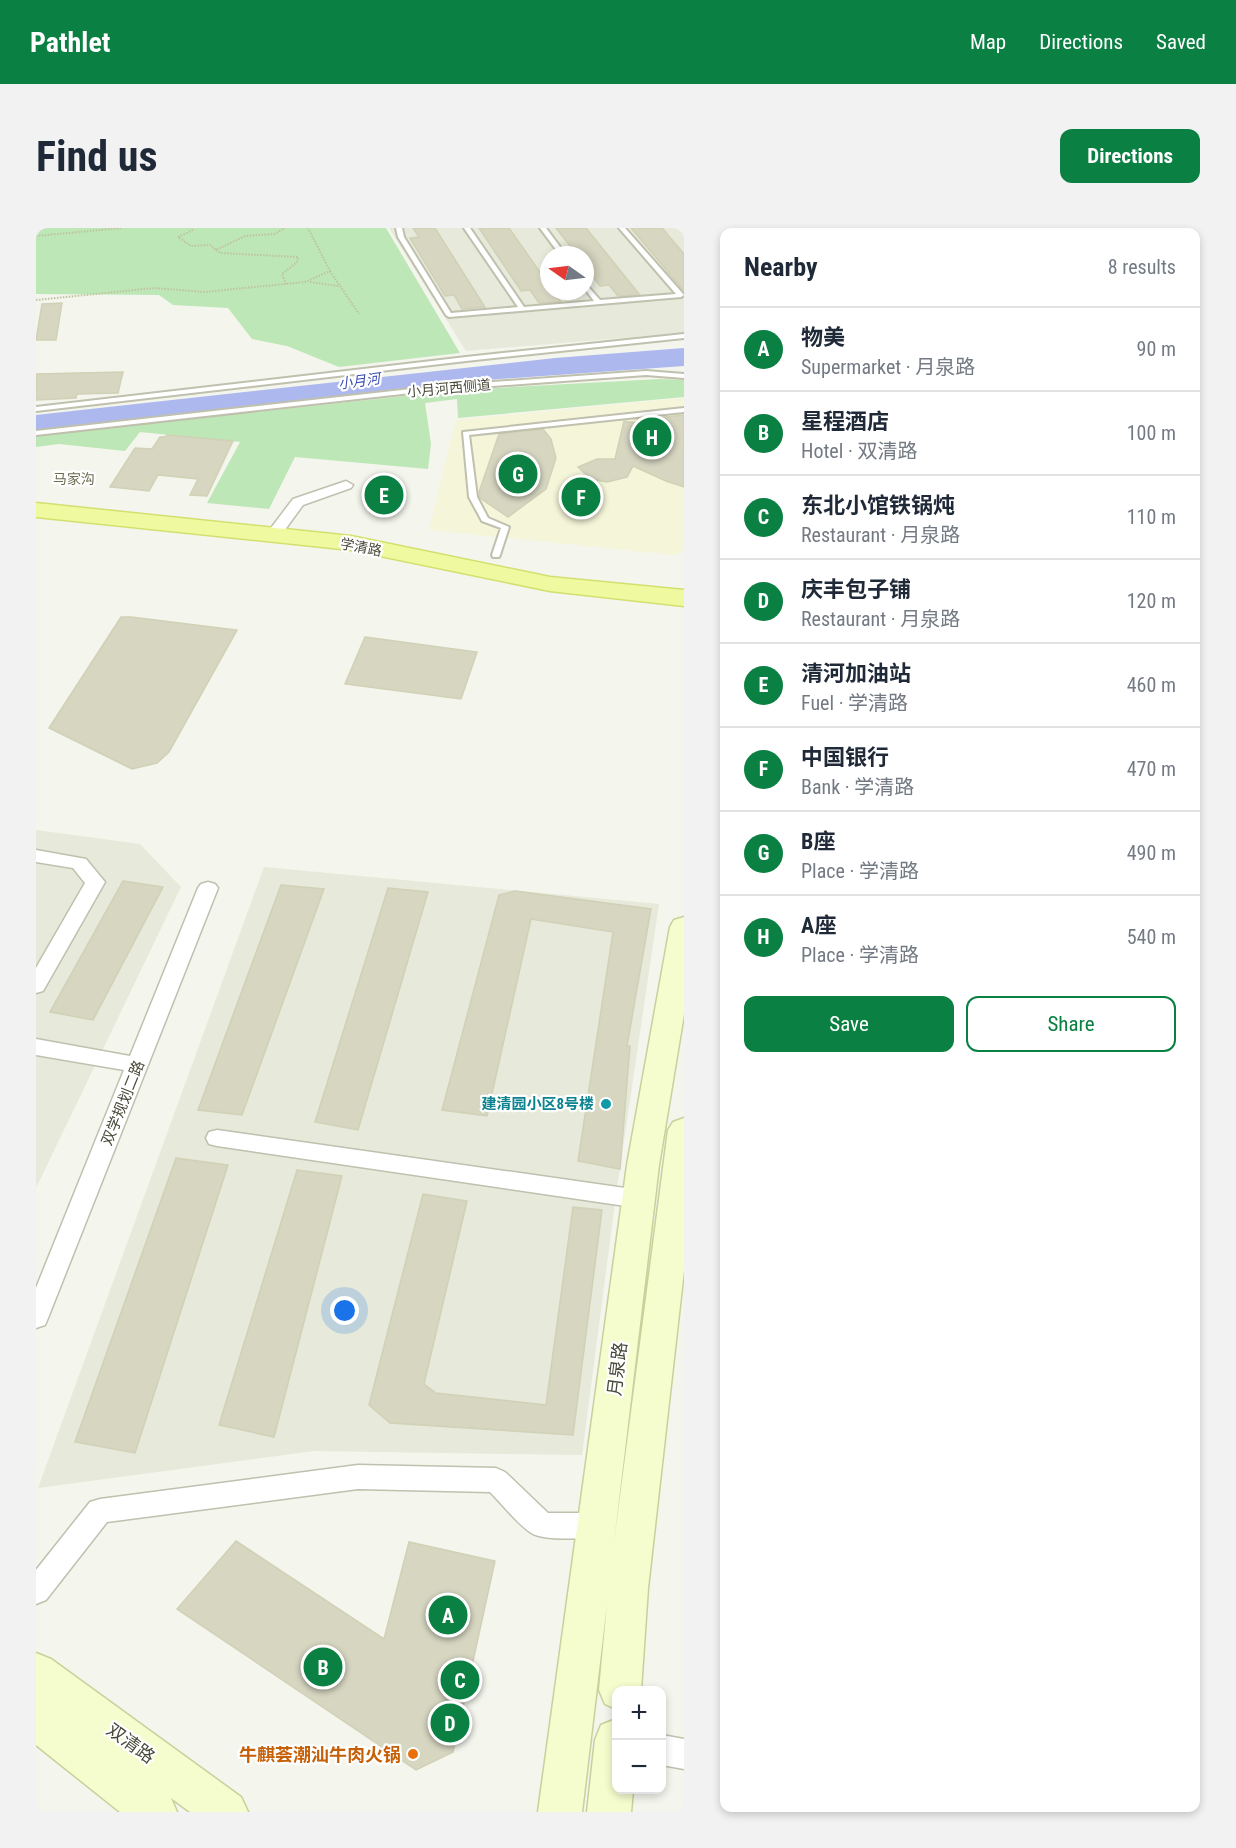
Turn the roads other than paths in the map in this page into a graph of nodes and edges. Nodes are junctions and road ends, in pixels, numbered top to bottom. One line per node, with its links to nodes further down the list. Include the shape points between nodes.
1 (399, 228): 8 (lane, via 449,315)
2 (467, 228): 8 (lane)
3 (543, 228): 5 (lane)
4 (622, 228): 7 (lane, via 681,295)
5 (556, 246)
6 (594, 297): 7 (lane)
7 (598, 302): 8 (lane)
8 (522, 309)
9 (684, 336): 11 (lane)
10 (684, 376): 13 (lane, 小月河西侧道, via 646,373 438,388)
11 (36, 409)
12 (684, 410): 18 (lane, via 465,433 473,497 485,519 505,527)
13 (36, 433)
14 (346, 484): 17 (street, via 298,502)
15 (36, 498): 17 (main road, 学清路)
16 (36, 510): 20 (main road, 学清路, via 351,543 550,584)
17 (279, 528): 18 (main road, 学清路)
18 (496, 555): 19 (main road, 学清路)
19 (684, 578)
20 (684, 598)
21 (36, 856): 24 (street, via 80,863 95,882)
22 (208, 888): 26 (street, 双学规划二路)
23 (684, 927): 30 (main road, 月泉路)
24 (36, 986)
25 (36, 1047): 26 (street)
26 (138, 1065): 31 (street, 双学规划二路)
27 (684, 1130): 29 (main road)
28 (217, 1138): 30 (street)
29 (680, 1194): 35 (main road, via 629,1576)
30 (639, 1198): 32 (main road, 月泉路)
31 (36, 1318)
32 (597, 1524): 33 (street, via 542,1525 496,1480 358,1477 100,1511); 42 (main road, 月泉路)
33 (36, 1591)
34 (36, 1673): 41 (main road, 双清路)
35 (620, 1686)
36 (36, 1719): 40 (main road)
37 (666, 1751): 38 (street)
38 (684, 1754)
39 (612, 1782): 43 (main road)
40 (155, 1812)
41 (226, 1812)
42 (561, 1812)
43 (609, 1812)

